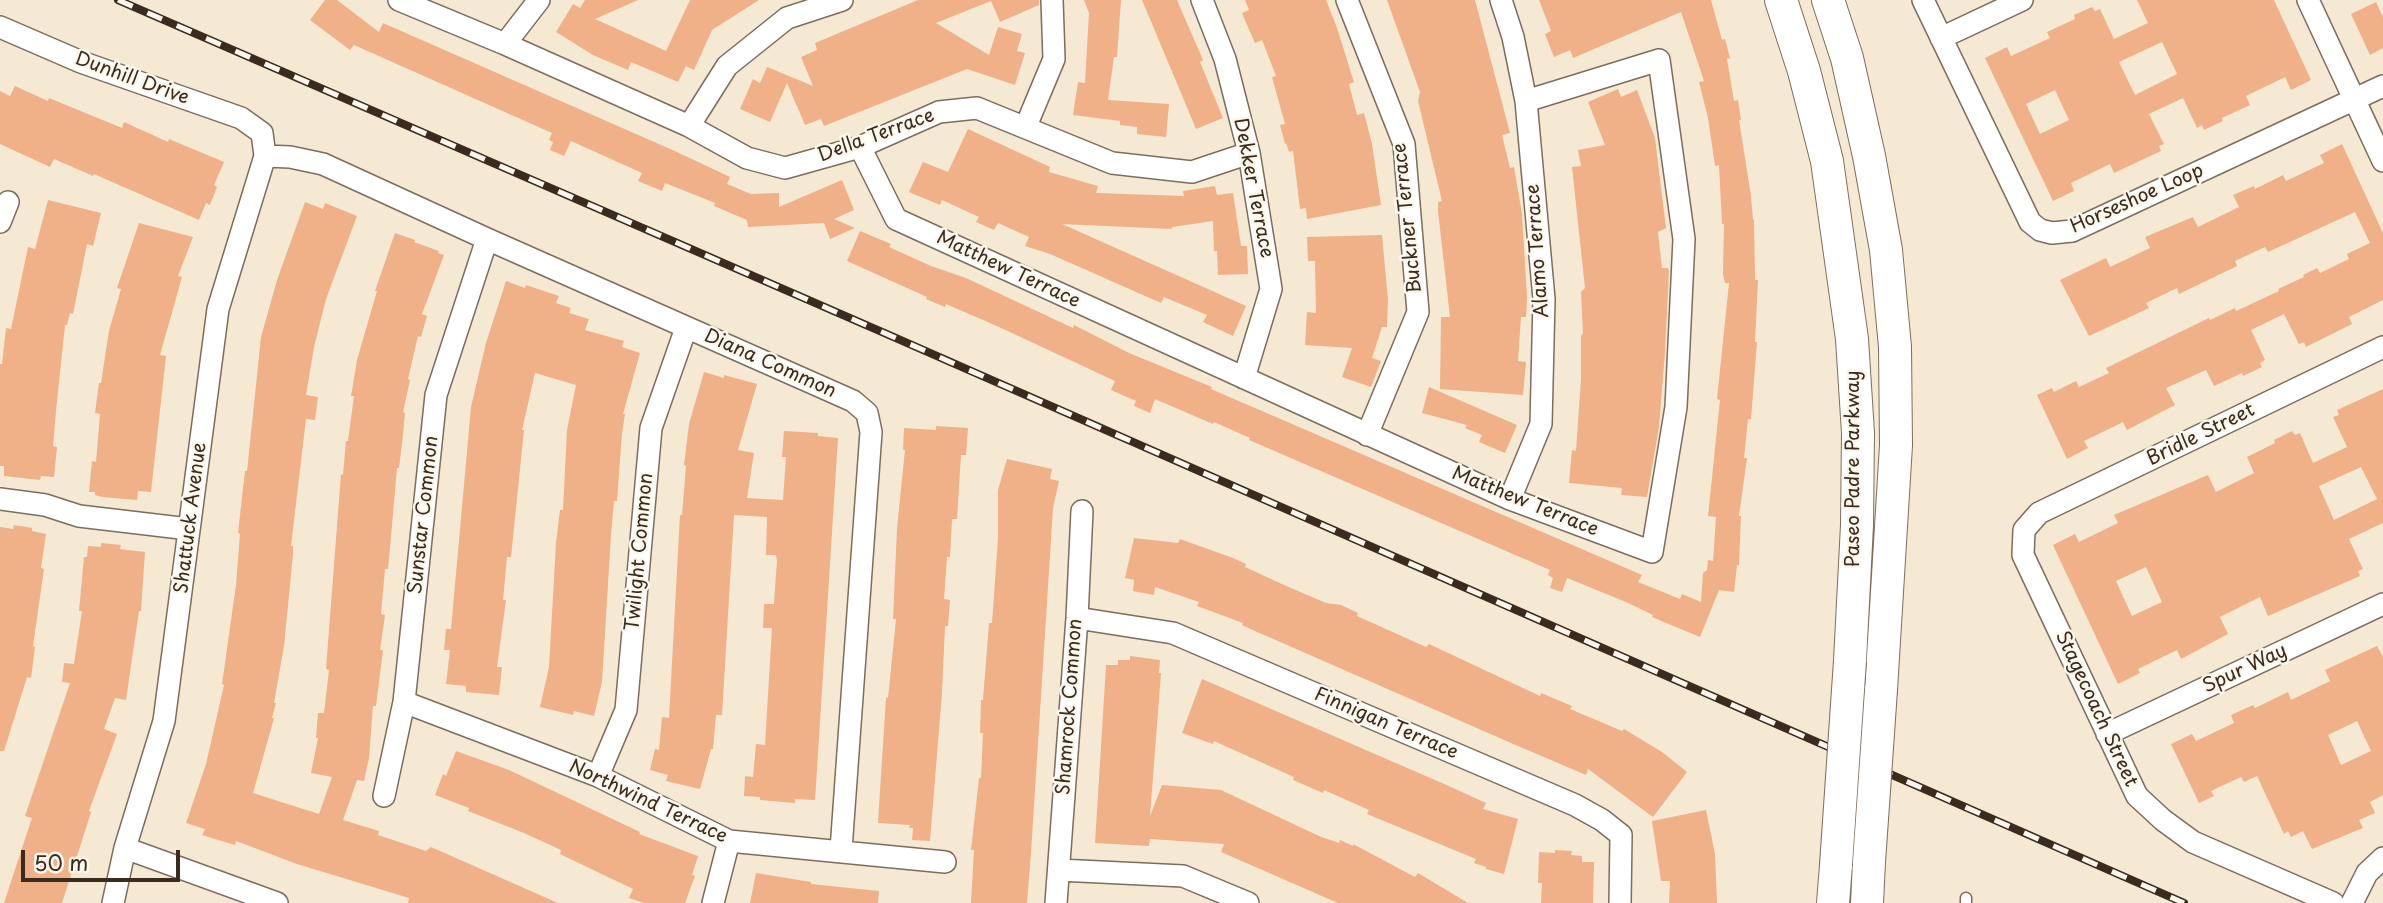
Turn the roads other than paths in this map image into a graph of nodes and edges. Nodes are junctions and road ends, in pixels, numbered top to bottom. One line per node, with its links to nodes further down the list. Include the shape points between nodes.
1 (399, 0): 15 (street, Della Terrace)
2 (539, 0): 15 (street)
3 (842, 0): 19 (street, via 787,18 727,66)
4 (1052, 0): 20 (street, via 1054,59)
5 (1202, 0): 23 (street, Dekker Terrace, via 1225,60)
6 (1347, 0): 32 (street, Buckner Terrace, via 1404,144 1418,312)
7 (1502, 0): 18 (street, Alamo Terrace)
8 (1781, 0): 56 (main road, Paseo Padre Parkway, bridge, via 1827,161 1852,339 1858,433 1850,661)
9 (1828, 0): 57 (main road, Paseo Padre Parkway, bridge, via 1870,156 1886,250 1895,347 1896,445)
10 (1923, 0): 14 (street, Horseshoe Loop)
11 (2022, 0): 14 (street)
12 (2308, 0): 17 (street)
13 (0, 27): 21 (street, Dunhill Drive, via 81,62 241,118)
14 (1941, 38): 17 (street, Horseshoe Loop, via 2030,222 2052,233 2072,231)
15 (505, 44): 19 (street, Della Terrace)
16 (2383, 86): 17 (street, Horseshoe Loop)
17 (2354, 100): 25 (street)
18 (1526, 102): 34 (street, Alamo Terrace, via 1544,299 1541,424); 34 (street, Matthew Terrace, via 1659,60 1684,239 1676,407 1652,552)
19 (689, 126): 22 (street, Della Terrace, via 747,158 785,168)
20 (1026, 127): 22 (street, Della Terrace, via 977,108 939,112); 23 (street, Della Terrace, via 1112,163 1192,172)
21 (262, 133): 24 (street, Shattuck Avenue)
22 (860, 146): 31 (street, Matthew Terrace, via 896,219)
23 (1249, 153): 31 (street, Dekker Terrace, via 1271,289)
24 (265, 156): 28 (street, Diana Common, via 323,163); 36 (street, Shattuck Avenue, via 218,309)
25 (2383, 161)
26 (8, 202): 27 (street)
27 (0, 222)
28 (486, 239): 29 (street, Diana Common); 40 (street, Sunstar Common, via 436,395)
29 (686, 328): 42 (street, Twilight Common, via 651,428 626,710); 46 (street, Diana Common, via 853,401 867,414 871,432)
30 (2383, 347): 37 (street, Bridle Street, via 2039,513)
31 (1244, 378): 32 (street, Matthew Terrace)
32 (1367, 435): 34 (street, Matthew Terrace)
33 (0, 499): 36 (street, via 45,505 79,516)
34 (1510, 499)
35 (1082, 511): 39 (street, Shamrock Common)
36 (189, 529): 45 (street, Shattuck Avenue, via 164,721)
37 (2024, 530): 41 (street, Stagecoach Street, via 2023,555)
38 (2383, 604): 41 (street, Spur Way)
39 (1077, 618): 49 (street, Shamrock Common); 55 (street, Finnigan Terrace, via 1173,633 1593,815 1621,835)
40 (404, 702): 42 (street, Northwind Terrace); 43 (street, Sunstar Common)
41 (2107, 734): 58 (street, Stagecoach Street, via 2137,796 2163,820 2193,842)
42 (598, 776): 44 (street, Northwind Terrace)
43 (384, 796)
44 (729, 841): 46 (street, Northwind Terrace); 52 (street)
45 (125, 848): 50 (street, Shattuck Avenue); 51 (street)
46 (841, 850): 48 (street, Northwind Terrace)
47 (2383, 858): 59 (street, via 2367,873)
48 (945, 862)
49 (1059, 870): 53 (street, Shamrock Common); 54 (street, via 1182,876)
50 (113, 903)
51 (277, 903)
52 (713, 903)
53 (1056, 903)
54 (1248, 903)
55 (1620, 903)
56 (1833, 903)
57 (1867, 903)
58 (2333, 903)
59 (2352, 903)

